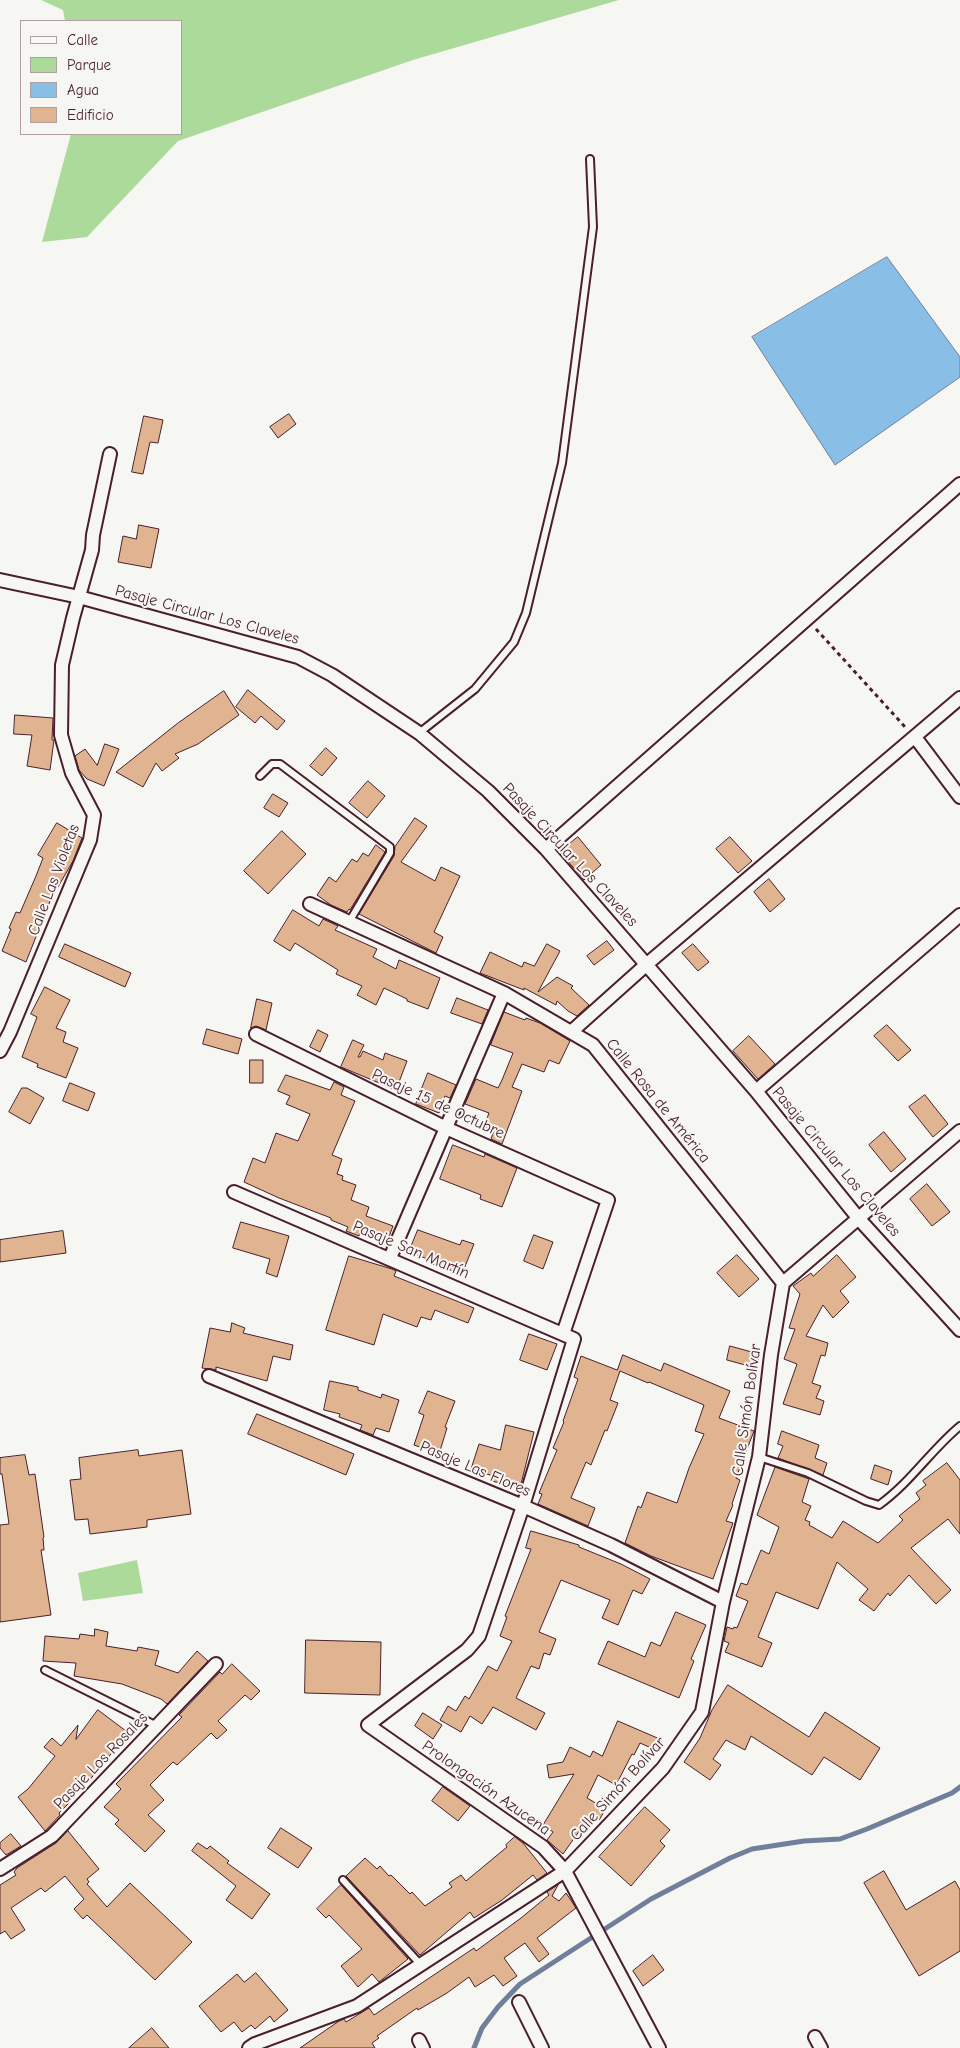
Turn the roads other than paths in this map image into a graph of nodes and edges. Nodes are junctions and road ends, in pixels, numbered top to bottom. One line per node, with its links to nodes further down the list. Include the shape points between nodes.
1 (590, 159): 7 (lane, via 593,227 562,462 526,613 514,642 475,689)
2 (110, 454): 5 (street, Calle Las Violetas, via 92,550)
3 (960, 484): 11 (street)
4 (0, 580): 5 (street, Pasaje Circular Los Claveles)
5 (79, 597): 7 (street, Pasaje Circular Los Claveles, via 298,656); 19 (street, Calle Las Violetas, via 62,665 61,735 72,772 94,815 90,840)
6 (960, 698): 8 (street)
7 (419, 733): 11 (street, Pasaje Circular Los Claveles, via 488,791)
8 (915, 737): 10 (street); 15 (street)
9 (260, 776): 14 (lane, via 272,764 280,764 390,847 390,853)
10 (960, 797)
11 (546, 849): 15 (street, Pasaje Circular Los Claveles)
12 (310, 904): 14 (street, Calle Rosa de América)
13 (960, 915): 20 (street)
14 (349, 922): 16 (street, Calle Rosa de América)
15 (647, 964): 17 (street); 20 (street, Pasaje Circular Los Claveles)
16 (504, 993): 17 (street, Calle Rosa de América); 21 (street)
17 (571, 1032): 26 (street, Calle Rosa de América, via 593,1045)
18 (256, 1034): 21 (street, Pasaje 15 de Octubre)
19 (0, 1051)
20 (756, 1091): 24 (street, Pasaje Circular Los Claveles)
21 (446, 1128): 25 (street); 28 (street, Pasaje 15 de Octubre, via 608,1200)
22 (960, 1131): 24 (street)
23 (234, 1192): 25 (street, Pasaje San Martín)
24 (859, 1219): 26 (street); 27 (street, Pasaje Circular Los Claveles)
25 (390, 1258): 28 (street, Pasaje San Martín)
26 (783, 1283): 31 (street, Calle Simón Bolívar)
27 (960, 1330)
28 (569, 1337): 32 (street)
29 (209, 1376): 32 (street, Pasaje Las Flores)
30 (960, 1426): 31 (lane, via 880,1505 808,1473)
31 (759, 1457): 33 (street, Calle Simón Bolívar)
32 (524, 1506): 33 (street, Pasaje Las Flores, via 611,1545); 38 (street, Prolongación Azucena, via 479,1636 467,1650 368,1725 543,1847)
33 (723, 1602): 38 (street, Calle Simón Bolívar, via 702,1712 662,1768)
34 (216, 1664): 36 (street, Pasaje Los Rosales)
35 (45, 1670): 36 (lane)
36 (157, 1726): 37 (street, Pasaje Los Rosales, via 52,1836)
37 (0, 1869)
38 (565, 1871): 40 (street, Calle Simón Bolívar); 45 (street, Prolongación Azucena)
39 (343, 1880): 40 (lane)
40 (421, 1965): 42 (street, Calle Simón Bolívar, via 357,2006)
41 (519, 2002): 44 (street)
42 (270, 2044): 43 (street, Calle Simón Bolívar)
43 (249, 2048)
44 (542, 2048)
45 (659, 2048)

